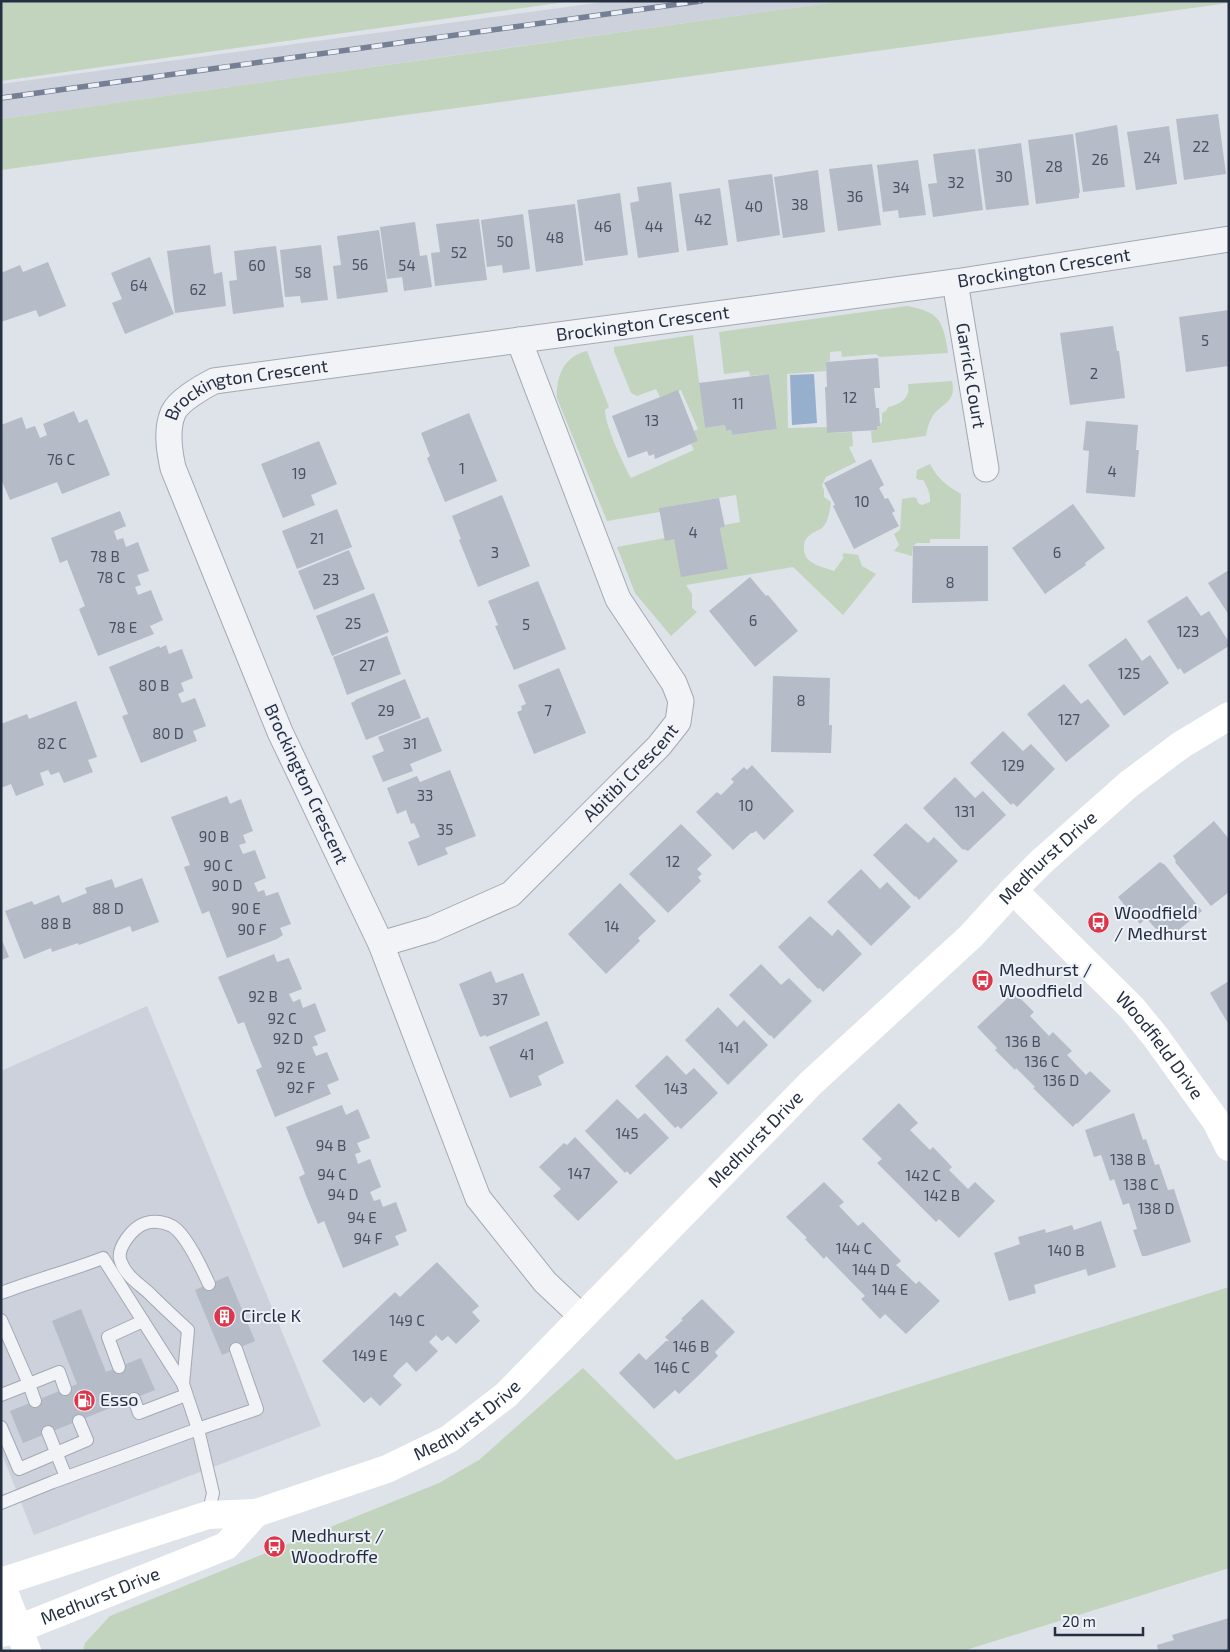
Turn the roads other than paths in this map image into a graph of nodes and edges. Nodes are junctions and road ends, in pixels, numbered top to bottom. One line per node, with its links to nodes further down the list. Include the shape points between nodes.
1 (1229, 239): 2 (street, Brockington Crescent)
2 (955, 282): 3 (street, Brockington Crescent); 4 (street, Garrick Court)
3 (519, 340): 7 (street, Abitibi Crescent, via 618,599 674,683 681,701 678,722 659,746 511,894 432,929); 7 (street, Brockington Crescent, via 214,381 191,394 173,411 169,428 173,468 280,732)
4 (986, 469)
5 (1229, 716): 6 (street, Medhurst Drive, via 1181,745 1128,784)
6 (1012, 890): 8 (street, Woodfield Drive, via 1132,1008); 12 (street, Medhurst Drive, via 971,936 811,1083)
7 (382, 944): 12 (street, Brockington Crescent, via 478,1198 544,1282)
8 (1222, 1117): 9 (street, Woodfield Drive)
9 (1229, 1147)
10 (209, 1284): 19 (lane, via 181,1235 160,1222 145,1223 136,1229 121,1250 120,1261 129,1276 188,1330)
11 (1, 1293): 14 (lane, via 103,1258)
12 (582, 1317): 30 (street, Medhurst Drive, via 506,1395 449,1438 387,1469)
13 (1, 1320): 17 (lane)
14 (143, 1321): 16 (lane, via 108,1337); 19 (lane)
15 (236, 1349): 25 (lane, via 257,1409)
16 (119, 1366)
17 (29, 1384): 18 (lane, via 59,1372); 20 (lane); 22 (lane)
18 (65, 1389)
19 (185, 1389): 21 (lane, via 139,1413); 25 (lane)
20 (1, 1395)
21 (134, 1399)
22 (35, 1401)
23 (79, 1420): 27 (lane, via 87,1440)
24 (1, 1427): 27 (lane, via 19,1469)
25 (198, 1429): 28 (lane); 31 (lane, via 213,1493)
26 (48, 1432): 27 (lane)
27 (57, 1453): 28 (lane)
28 (66, 1477): 29 (lane)
29 (1, 1504)
30 (256, 1513): 31 (street, Medhurst Drive); 33 (street, Medhurst Drive, via 226,1546)
31 (208, 1515): 32 (street, Medhurst Drive)
32 (1, 1583): 33 (street)
33 (16, 1638)

